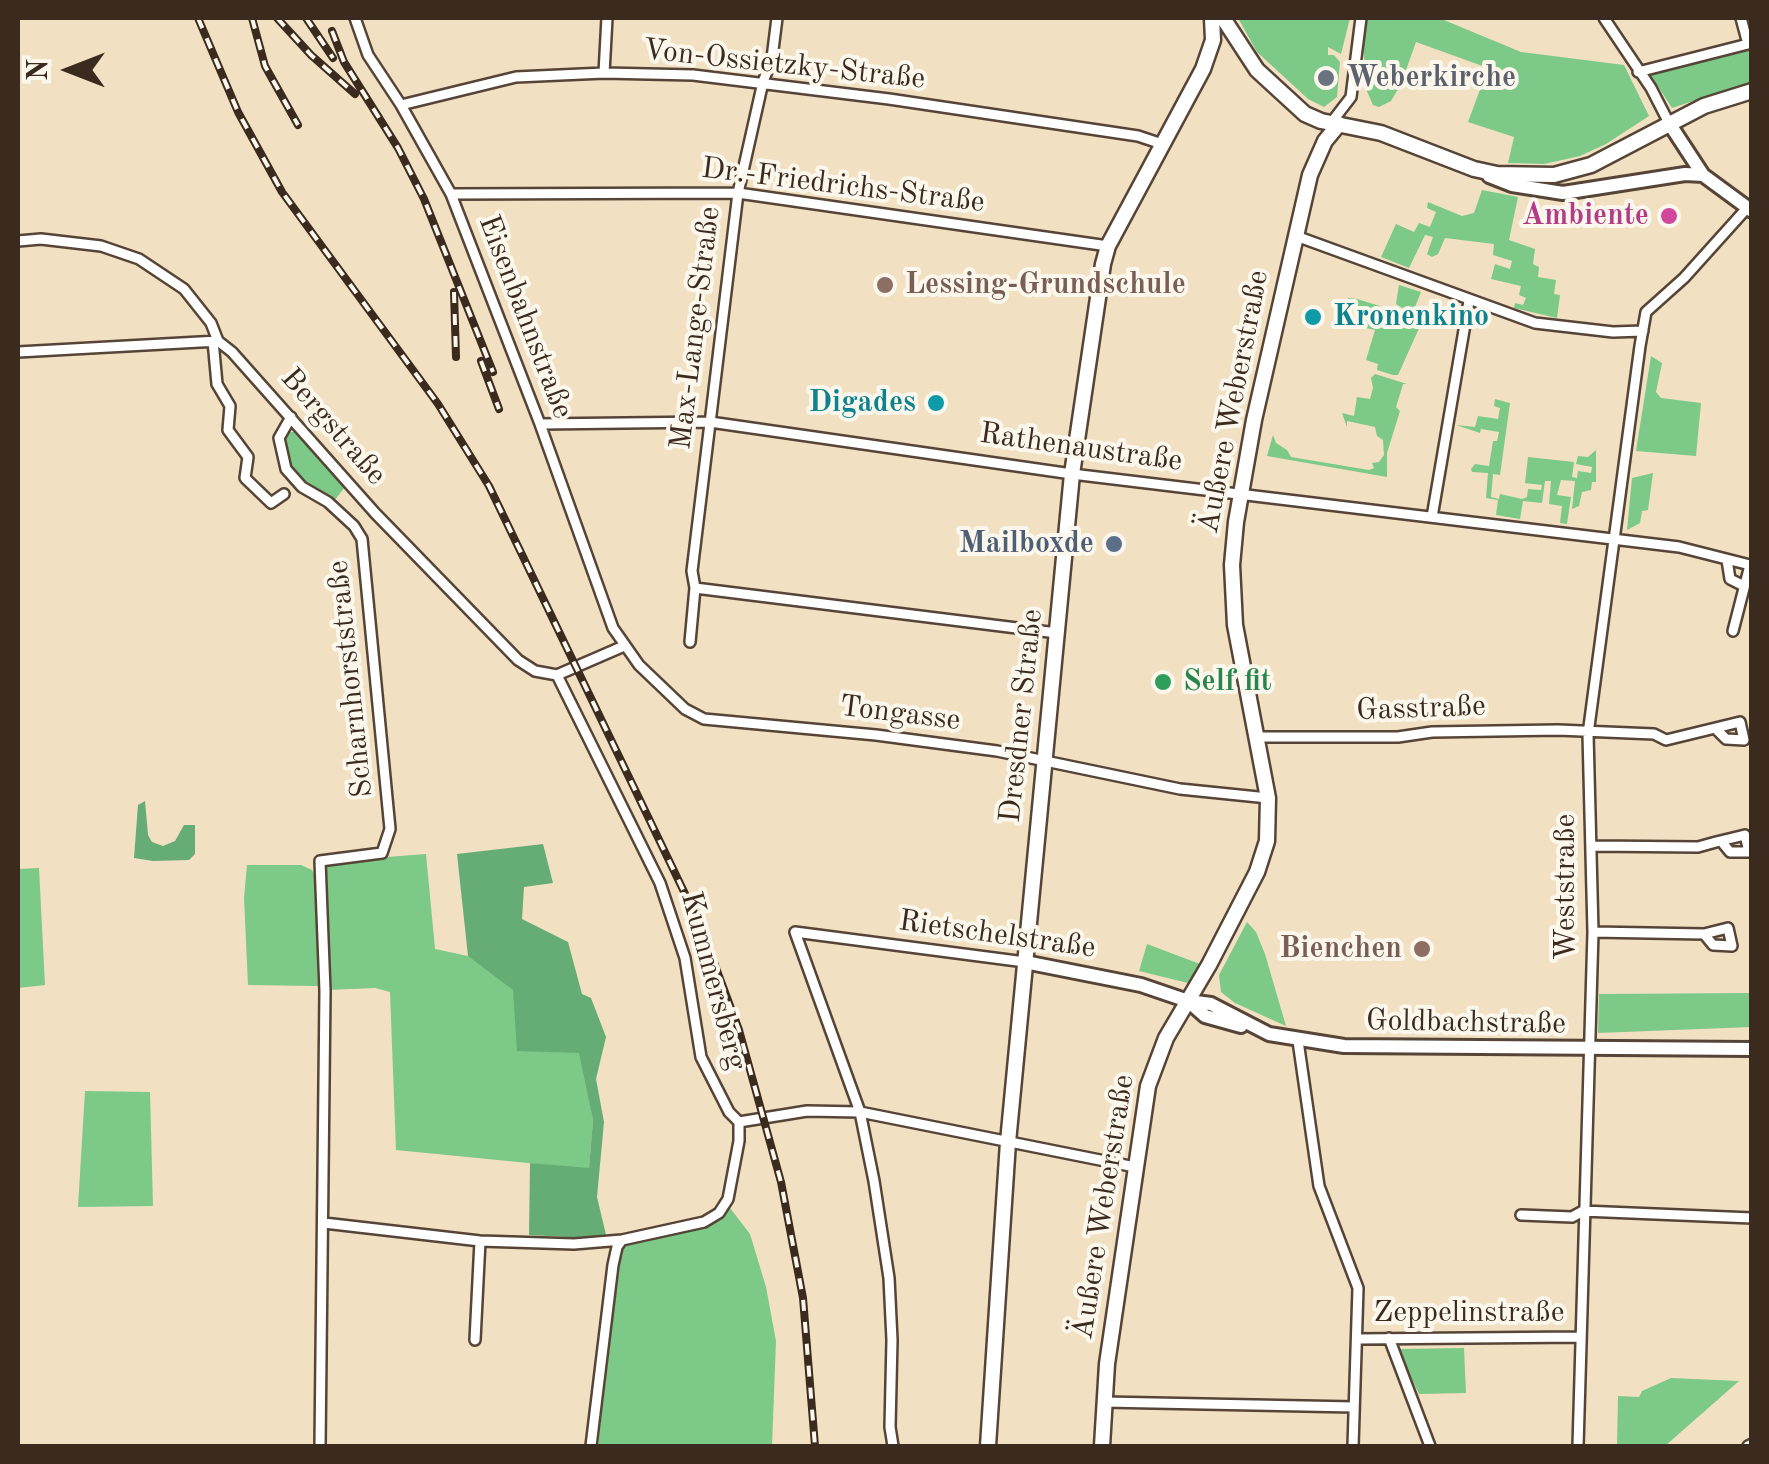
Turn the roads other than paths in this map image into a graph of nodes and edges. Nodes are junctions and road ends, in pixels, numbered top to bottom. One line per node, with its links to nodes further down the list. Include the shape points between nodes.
1 (354, 18): 14 (street, Eisenbahnstraße, via 368,55)
2 (607, 18): 11 (street)
3 (778, 18): 12 (street, Max-Lange-Straße)
4 (1212, 18): 17 (main road, Dresdner Straße, via 1210,54)
5 (1223, 18): 16 (main road, via 1281,95 1305,114)
6 (1361, 18): 16 (street, via 1351,97)
7 (1604, 18): 10 (street)
8 (1742, 18): 9 (street)
9 (1750, 43): 10 (street)
10 (1638, 72): 15 (street)
11 (604, 73): 12 (street, Von-Ossietzky-Straße); 14 (street, Von-Ossietzky-Straße, via 516,77)
12 (763, 82): 17 (street, Von-Ossietzky-Straße); 20 (street, Max-Lange-Straße)
13 (1752, 91): 15 (main road)
14 (401, 105): 21 (street, Eisenbahnstraße)
15 (1669, 123): 18 (main road, via 1573,171 1536,176); 19 (main road)
16 (1335, 124): 18 (main road, via 1382,133); 23 (main road, Äußere Weberstraße, via 1310,175)
17 (1162, 144): 25 (main road, Dresdner Straße)
18 (1474, 169): 19 (main road, via 1512,185 1563,193)
19 (1703, 175): 22 (main road)
20 (738, 193): 21 (street, Dr.-Friedrichs-Straße); 25 (street, Dr.-Friedrichs-Straße); 31 (street, Max-Lange-Straße)
21 (451, 194): 32 (street, Eisenbahnstraße)
22 (1749, 210): 27 (street, via 1646,312)
23 (1296, 236): 26 (street); 35 (main road, Äußere Weberstraße)
24 (18, 241): 28 (street, via 101,246 139,259 184,289 211,324)
25 (1108, 246): 33 (main road, Dresdner Straße)
26 (1468, 300): 27 (street, via 1562,328); 36 (street)
27 (1642, 331): 37 (street, Weststraße)
28 (215, 341): 29 (street); 30 (street, Bergstraße); 34 (street, via 217,384 230,406 228,430 248,457 246,478 271,503)
29 (18, 352)
30 (291, 417): 45 (street, Bergstraße, via 518,660); 67 (street, Scharnhorststraße, via 280,438 286,469 362,540 390,830 382,853 320,860)
31 (710, 422): 32 (street, Rathenaustraße); 33 (street, Rathenaustraße); 40 (street, Max-Lange-Straße)
32 (540, 424): 44 (street, Eisenbahnstraße)
33 (1072, 474): 35 (street, Rathenaustraße); 42 (main road, Dresdner Straße)
34 (284, 494)
35 (1239, 494): 36 (street, Rathenaustraße); 48 (main road, Äußere Weberstraße, via 1232,601)
36 (1432, 517): 37 (street, Rathenaustraße)
37 (1614, 537): 38 (street, Rathenaustraße); 47 (street, Weststraße)
38 (1727, 560): 39 (street, via 1730,579); 39 (street, via 1750,566)
39 (1744, 586): 41 (street)
40 (695, 588): 42 (street); 43 (street, Max-Lange-Straße)
41 (1733, 632)
42 (1057, 633): 49 (main road, Dresdner Straße)
43 (690, 642)
44 (624, 646): 45 (street); 49 (street, Tongasse, via 684,709 704,719)
45 (558, 675): 61 (street, Kummersberg, via 660,883 685,958 704,1065)
46 (1716, 728): 47 (street, Gasstraße, via 1666,740 1654,734)
47 (1588, 734): 48 (street, Gasstraße); 52 (street, Weststraße)
48 (1256, 738): 50 (main road, Äußere Weberstraße)
49 (1045, 759): 50 (street, Tongasse, via 1180,790); 55 (main road, Dresdner Straße)
50 (1268, 798): 56 (main road, Äußere Weberstraße, via 1267,841 1257,872)
51 (1721, 841): 52 (street, via 1698,847)
52 (1593, 846): 53 (street, Weststraße)
53 (1593, 932): 54 (street); 58 (street, Weststraße)
54 (1704, 934)
55 (1025, 962): 56 (main road, Rietschelstraße, via 1103,975); 60 (street, Rietschelstraße, via 795,932); 62 (main road, Dresdner Straße)
56 (1188, 1001): 57 (main road, Goldbachstraße, via 1211,1004); 63 (main road, Äußere Weberstraße, via 1154,1067)
57 (1298, 1041): 58 (main road, Goldbachstraße); 71 (street, via 1320,1186 1358,1288)
58 (1588, 1049): 59 (main road, Goldbachstraße); 64 (street, Weststraße)
59 (1752, 1049)
60 (860, 1112): 61 (street, via 807,1111); 62 (street); 78 (street, via 888,1278)
61 (739, 1122): 68 (street, via 737,1158 719,1213 695,1225)
62 (1008, 1142): 63 (street); 79 (main road, Dresdner Straße)
63 (1135, 1167): 74 (main road, Äußere Weberstraße)
64 (1584, 1211): 65 (street); 66 (street); 70 (street, Weststraße)
65 (1520, 1215)
66 (1752, 1218)
67 (324, 1223): 69 (street); 76 (street)
68 (622, 1240): 69 (street); 77 (street, via 613,1265)
69 (480, 1241): 73 (street)
70 (1580, 1337): 72 (street, Zeppelinstraße); 83 (street, Weststraße)
71 (1358, 1338): 72 (street, Zeppelinstraße); 75 (street)
72 (1389, 1338): 82 (street)
73 (475, 1340)
74 (1104, 1402): 75 (street); 80 (main road, Äußere Weberstraße)
75 (1354, 1407): 81 (street)
76 (320, 1446)
77 (591, 1446)
78 (893, 1446)
79 (988, 1446)
80 (1102, 1446)
81 (1353, 1446)
82 (1430, 1446)
83 (1578, 1446)

